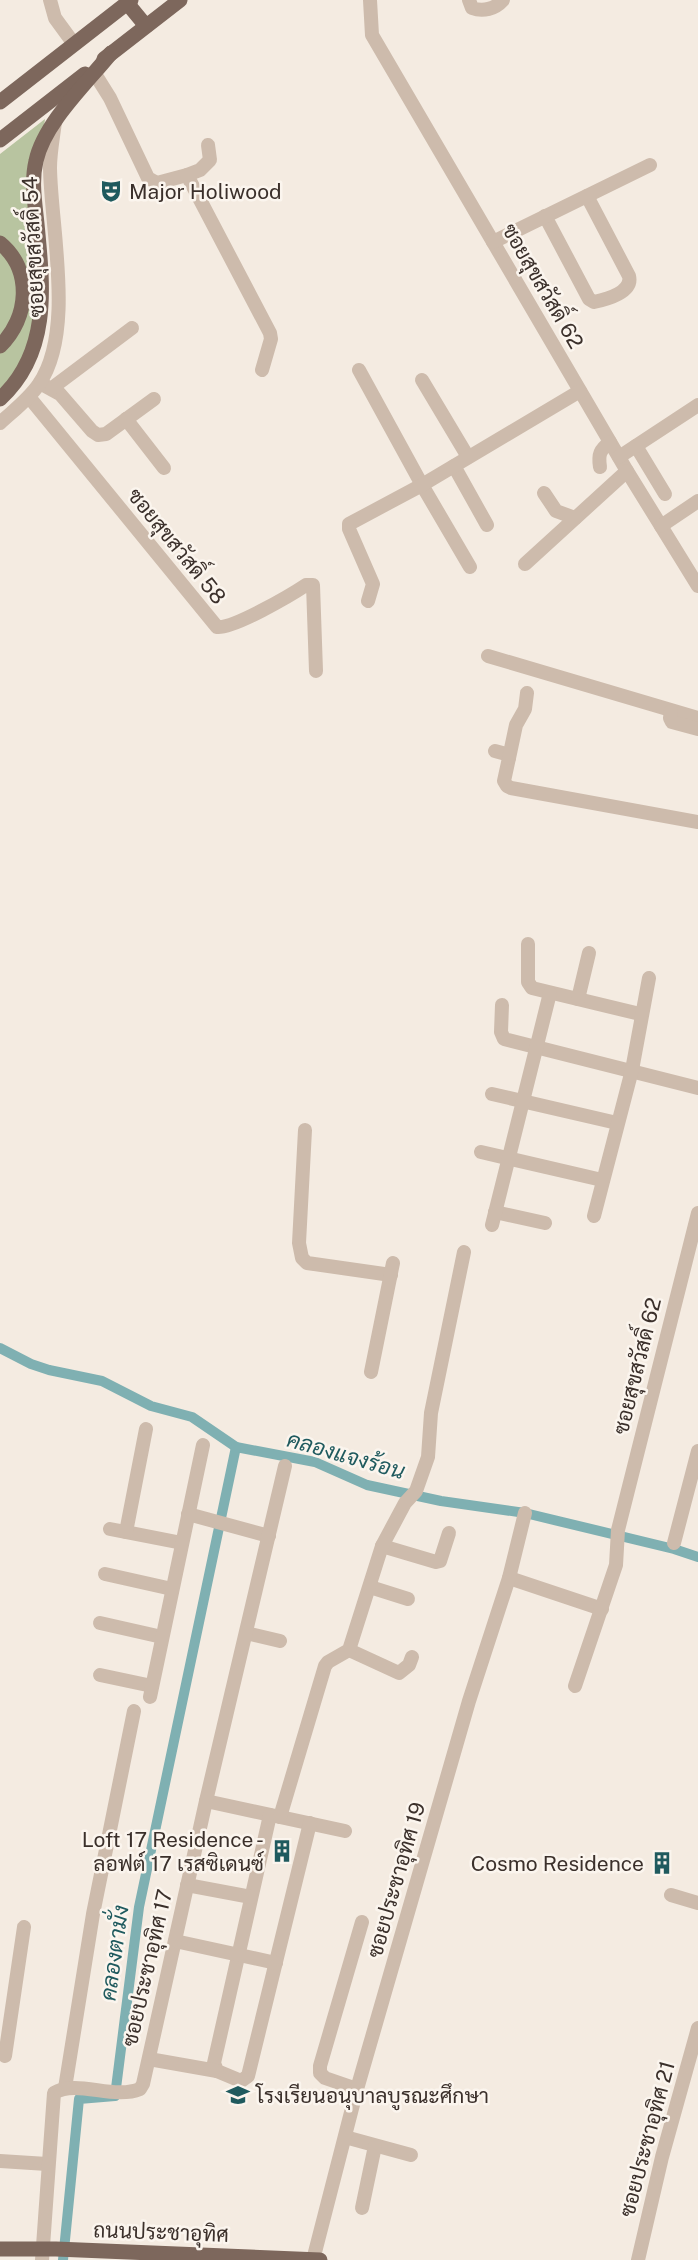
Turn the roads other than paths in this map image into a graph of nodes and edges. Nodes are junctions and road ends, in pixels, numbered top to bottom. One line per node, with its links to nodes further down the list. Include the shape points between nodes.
1 (50, 0): 8 (street, via 55,18)
2 (180, 0): 7 (main road)
3 (371, 0): 19 (street, ซอยสุขสวัสดิ์ 62, via 372,35)
4 (469, 0): 5 (street, via 472,8 478,10)
5 (503, 0)
6 (127, 1): 7 (main road); 8 (main road)
7 (146, 26): 9 (main road)
8 (74, 44): 11 (main road)
9 (111, 53): 10 (main road); 13 (main road)
10 (94, 74): 12 (main road); 16 (street, via 110,98 148,178 157,183)
11 (0, 102)
12 (55, 123): 26 (street, ซอยสุขสวัสดิ์ 54, via 50,166 57,328); 29 (main road, via 42,142 33,176 42,286 40,323 22,374)
13 (0, 140)
14 (208, 145): 16 (street, via 210,160)
15 (651, 165): 17 (street)
16 (187, 175): 23 (street, via 270,333)
17 (587, 196): 18 (street); 18 (street, via 630,276 628,288 602,300 589,299)
18 (545, 216): 19 (street)
19 (493, 242): 27 (street, ซอยสุขสวัสดิ์ 62)
20 (0, 243): 22 (main road, via 16,261 24,288 19,321)
21 (132, 328): 26 (street)
22 (0, 346)
23 (262, 370)
24 (359, 370): 42 (street)
25 (422, 380): 37 (street)
26 (46, 386): 28 (street, ซอยสุขสวัสดิ์ 54); 32 (street, via 60,394 98,435 106,434)
27 (580, 391): 34 (street, ซอยสุขสวัสดิ์ 62); 37 (street)
28 (29, 397): 33 (street, ซอยสุขสวัสดิ์ 54); 54 (street, ซอยสุขสวัสดิ์ 58, via 217,627 313,585)
29 (0, 399)
30 (154, 399): 32 (street)
31 (698, 405): 35 (street)
32 (126, 419): 40 (street)
33 (0, 423)
34 (610, 442): 36 (street, ซอยสุขสวัสดิ์ 62); 39 (street, via 599,454)
35 (636, 446): 36 (street); 44 (street)
36 (619, 457): 41 (street, ซอยสุขสวัสดิ์ 62)
37 (468, 458): 38 (street)
38 (454, 466): 42 (street); 47 (street)
39 (600, 467)
40 (164, 468)
41 (627, 471): 46 (street); 48 (street, ซอยสุขสวัสดิ์ 62)
42 (422, 485): 50 (street); 52 (street, via 349,524 373,584)
43 (544, 493): 46 (street, via 556,511)
44 (665, 494)
45 (698, 501): 48 (street)
46 (575, 518): 49 (street)
47 (487, 525)
48 (661, 526): 51 (street, ซอยสุขสวัสดิ์ 62)
49 (525, 564)
50 (470, 567)
51 (698, 586)
52 (368, 601)
53 (488, 656): 56 (street)
54 (316, 671)
55 (527, 693): 60 (street)
56 (671, 711): 57 (street); 58 (street, via 672,722)
57 (698, 718)
58 (698, 729)
59 (495, 751): 60 (street)
60 (510, 758): 61 (street, via 504,781 511,788)
61 (698, 822)
62 (528, 944): 65 (street, via 529,986)
63 (590, 954): 66 (street)
64 (649, 978): 68 (street)
65 (550, 993): 66 (street); 69 (street)
66 (578, 999): 68 (street)
67 (502, 1005): 69 (street, via 504,1039)
68 (640, 1014): 70 (street)
69 (536, 1046): 70 (street); 73 (street)
70 (632, 1070): 71 (street); 74 (street)
71 (698, 1088)
72 (492, 1094): 73 (street)
73 (522, 1101): 74 (street); 77 (street)
74 (616, 1123): 78 (street)
75 (304, 1130): 83 (street, via 298,1244 302,1258 307,1263 392,1269)
76 (481, 1152): 77 (street)
77 (508, 1158): 78 (street); 81 (street, via 493,1218)
78 (602, 1180): 80 (street)
79 (698, 1213): 102 (street, ซอยสุขสวัสดิ์ 62, via 618,1530 616,1565)
80 (594, 1216)
81 (544, 1222)
82 (464, 1252): 96 (street, via 431,1413 428,1457 416,1491 405,1503)
83 (371, 1372)
84 (146, 1430): 91 (street)
85 (203, 1445): 88 (street)
86 (698, 1451): 95 (street)
87 (285, 1466): 93 (street, ซอยประชาอุทิศ 17)
88 (188, 1514): 93 (street); 94 (street)
89 (525, 1514): 98 (street, ซอยประชาอุทิศ 19)
90 (110, 1529): 91 (street)
91 (126, 1532): 94 (street)
92 (449, 1533): 96 (street, via 440,1561 436,1562)
93 (268, 1536): 104 (street, ซอยประชาอุทิศ 17)
94 (182, 1543): 100 (street)
95 (674, 1543)
96 (382, 1546): 99 (street)
97 (105, 1574): 100 (street)
98 (509, 1578): 102 (street); 131 (street, ซอยประชาอุทิศ 19, via 469,1701)
99 (370, 1587): 101 (street); 107 (street)
100 (172, 1589): 105 (street)
101 (408, 1599)
102 (602, 1609): 110 (street, ซอยสุขสวัสดิ์ 62)
103 (100, 1623): 105 (street)
104 (246, 1633): 106 (street); 112 (street, ซอยประชาอุทิศ 17)
105 (162, 1637): 109 (street, via 151,1692)
106 (280, 1641)
107 (349, 1650): 108 (street, via 399,1673 409,1665); 113 (street, via 325,1666)
108 (411, 1657)
109 (100, 1675)
110 (575, 1686)
111 (134, 1711): 130 (street, via 93,1914)
112 (206, 1801): 113 (street); 116 (street, ซอยประชาอุทิศ 17)
113 (275, 1816): 114 (street); 118 (street)
114 (310, 1823): 115 (street); 124 (street)
115 (345, 1831)
116 (187, 1885): 118 (street); 122 (street, ซอยประชาอุทิศ 17)
117 (671, 1895): 119 (street)
118 (251, 1897): 123 (street)
119 (698, 1903)
120 (362, 1922): 131 (street, via 320,2066 325,2078)
121 (24, 1927): 125 (street)
122 (175, 1941): 123 (street); 128 (street, ซอยประชาอุทิศ 17)
123 (238, 1955): 124 (street); 129 (street, via 214,2063)
124 (276, 1963): 129 (street, via 248,2076 241,2081)
125 (5, 2011): 127 (street)
126 (698, 2028): 143 (street, ซอยประชาอุทิศ 21)
127 (5, 2056)
128 (149, 2059): 129 (street); 130 (street, ซอยประชาอุทิศ 17, via 140,2089 118,2092)
129 (217, 2071)
130 (65, 2088): 136 (street, via 52,2097)
131 (357, 2089): 132 (street, ซอยประชาอุทิศ 19)
132 (345, 2137): 133 (street); 141 (street, ซอยประชาอุทิศ 19)
133 (375, 2146): 134 (street); 137 (street)
134 (411, 2155)
135 (0, 2162): 136 (street)
136 (47, 2164): 139 (street)
137 (362, 2208)
138 (0, 2249): 139 (main road, ถนนประชาอุทิศ)
139 (47, 2253): 140 (main road, ถนนประชาอุทิศ, via 78,2250)
140 (158, 2256): 141 (main road, ถนนประชาอุทิศ)
141 (313, 2260): 142 (main road, ถนนประชาอุทิศ)
142 (320, 2260)
143 (638, 2260)

